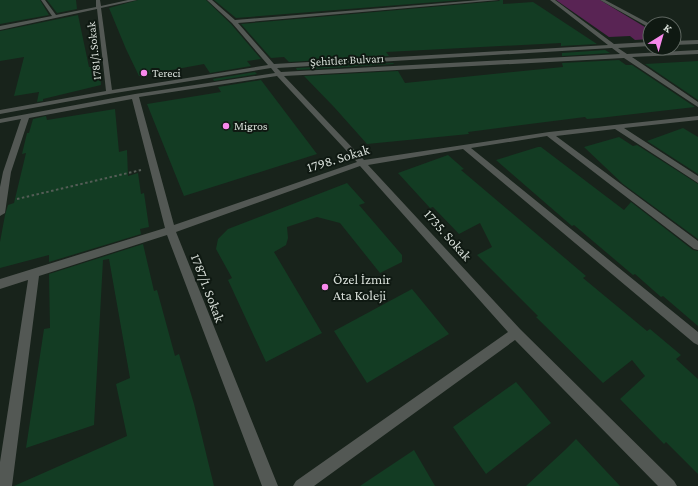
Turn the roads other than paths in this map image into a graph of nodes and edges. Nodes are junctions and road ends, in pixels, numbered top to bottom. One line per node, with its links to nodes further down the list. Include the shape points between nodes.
1 (43, 0): 9 (street)
2 (98, 0): 8 (street, 1781/1.Sokak)
3 (134, 0): 8 (street)
4 (209, 0): 10 (street, 1735. Sokak)
5 (497, 0): 10 (street)
6 (552, 0): 16 (street)
7 (602, 0): 11 (street)
8 (100, 8): 9 (street); 21 (street, 1781/1.Sokak)
9 (55, 17): 12 (street)
10 (234, 22): 19 (street, 1735. Sokak)
11 (642, 22)
12 (0, 28)
13 (698, 42): 14 (street)
14 (682, 43)
15 (642, 44): 16 (street, Şehitler Bulvarı)
16 (613, 46): 18 (street); 19 (street, Şehitler Bulvarı)
17 (698, 52): 18 (street, Şehitler Bulvarı)
18 (626, 56): 20 (street, Şehitler Bulvarı); 23 (street)
19 (273, 66): 20 (street, 1735. Sokak); 21 (street, Şehitler Bulvarı)
20 (279, 74): 22 (street, Şehitler Bulvarı); 31 (street, 1735. Sokak)
21 (109, 92): 24 (street, Şehitler Bulvarı)
22 (135, 96): 25 (street, Şehitler Bulvarı); 34 (street, 1787/1. Sokak)
23 (698, 105)
24 (0, 112)
25 (26, 115): 27 (street, Şehitler Bulvarı); 33 (street, via 7,172)
26 (698, 118): 28 (street, 1798. Sokak)
27 (0, 121)
28 (615, 126): 29 (street, 1798. Sokak); 32 (street)
29 (549, 134): 30 (street, 1798. Sokak); 35 (street)
30 (464, 146): 31 (street, 1798. Sokak); 39 (street)
31 (362, 163): 34 (street, 1798. Sokak); 38 (street, 1735. Sokak)
32 (698, 180)
33 (0, 213)
34 (170, 230): 36 (street, 1798. Sokak); 41 (street, 1787/1. Sokak)
35 (698, 246)
36 (34, 273): 37 (street, 1798. Sokak); 40 (street)
37 (0, 284)
38 (516, 333): 42 (street); 43 (street, 1735. Sokak)
39 (698, 339)
40 (4, 486)
41 (270, 486)
42 (301, 486)
43 (669, 486)

